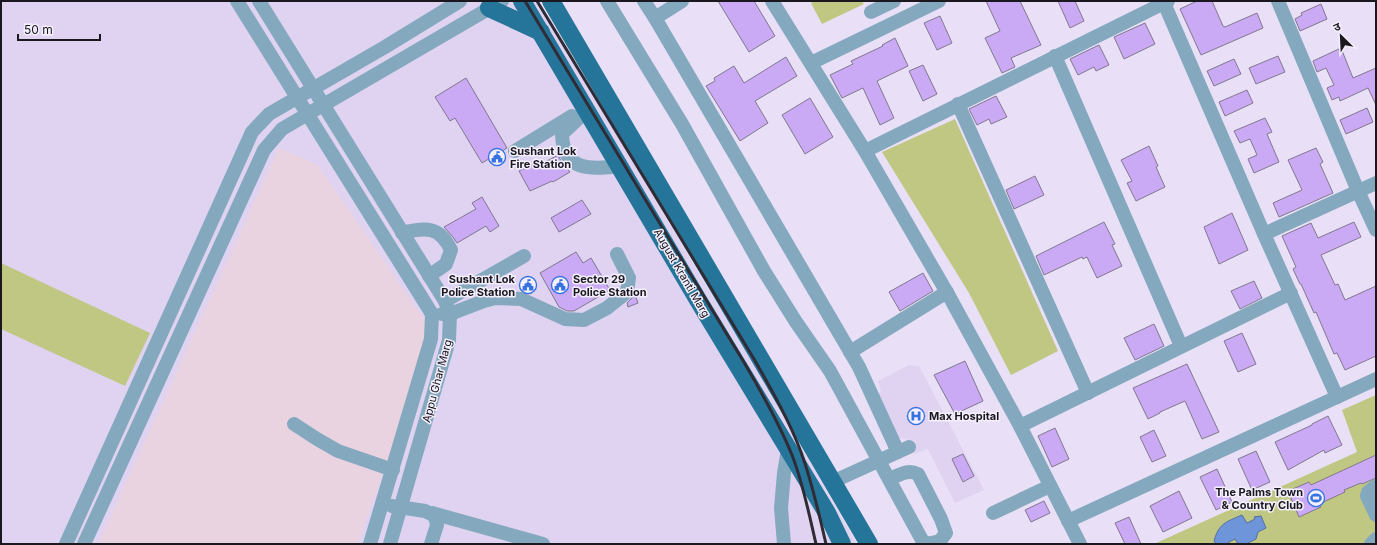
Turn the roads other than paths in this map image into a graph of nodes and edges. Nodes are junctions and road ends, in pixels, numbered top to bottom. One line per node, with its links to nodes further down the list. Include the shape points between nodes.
1 (236, 1): 21 (street)
2 (259, 1): 20 (street, Appu Ghar Marg)
3 (460, 1): 20 (street)
4 (522, 1): 17 (main road, August Kranti Marg)
5 (551, 1): 53 (main road)
6 (607, 1): 50 (street, via 678,118 764,271 830,371)
7 (644, 1): 16 (street)
8 (682, 1): 16 (street)
9 (772, 1): 19 (street)
10 (894, 1): 15 (street)
11 (939, 1): 19 (street)
12 (1278, 1): 30 (street)
13 (1166, 2): 18 (street); 33 (street)
14 (496, 4): 17 (main road); 23 (street)
15 (871, 12)
16 (655, 18): 43 (street)
17 (542, 32): 24 (main road, August Kranti Marg)
18 (1055, 56): 22 (street); 42 (street)
19 (811, 63): 27 (street)
20 (313, 89): 21 (street); 23 (street, Appu Ghar Marg)
21 (297, 98): 25 (street); 63 (street, via 269,114 252,132)
22 (958, 104): 27 (street); 45 (street)
23 (323, 105): 25 (street); 32 (street, Appu Ghar Marg)
24 (587, 110): 26 (street); 28 (main road, August Kranti Marg); 28 (street, via 562,134 562,145 566,153 573,162 584,167)
25 (307, 115): 40 (street); 64 (street, via 282,129 264,150)
26 (514, 151)
27 (865, 151): 37 (street)
28 (620, 166): 49 (main road, August Kranti Marg)
29 (1376, 183): 30 (street)
30 (1358, 191): 31 (street); 33 (street)
31 (1376, 230)
32 (402, 233): 36 (street, Appu Ghar Marg); 36 (street, via 420,229 434,231 446,239 450,250 446,264)
33 (1264, 234): 38 (street)
34 (617, 254): 41 (street, via 629,278 627,292 607,308 584,320 565,319 521,299 496,298)
35 (524, 256): 39 (street)
36 (429, 276): 39 (street, Appu Ghar Marg)
37 (946, 292): 43 (street); 48 (street)
38 (1290, 293): 42 (street); 46 (street)
39 (445, 301): 41 (street, Appu Ghar Marg)
40 (432, 314): 41 (street); 51 (street, Appu Ghar Marg, via 432,339)
41 (450, 314): 57 (street, Appu Ghar Marg, via 449,340)
42 (1181, 346): 45 (street)
43 (850, 352): 50 (street, via 904,449)
44 (1376, 379): 46 (street)
45 (1088, 393): 48 (street)
46 (1337, 397): 61 (street)
47 (294, 424): 51 (street, via 338,451)
48 (1020, 426): 54 (street)
49 (788, 450): 69 (street, via 781,508); 70 (main road, August Kranti Marg)
50 (878, 460): 52 (street); 53 (street)
51 (393, 470): 56 (street, Appu Ghar Marg)
52 (889, 479): 52 (street, via 922,540 927,544 940,541 946,533 918,474 907,472)
53 (832, 482): 71 (main road)
54 (1050, 486): 59 (street); 61 (street)
55 (1376, 486): 60 (street, via 1367,496)
56 (382, 504): 57 (street); 65 (street, Appu Ghar Marg)
57 (402, 508): 58 (street); 66 (street, Appu Ghar Marg)
58 (432, 513): 67 (street, via 437,525); 68 (street)
59 (993, 513)
60 (1376, 514)
61 (1068, 521): 72 (street)
62 (1376, 539): 73 (street)
63 (66, 544)
64 (84, 544)
65 (370, 544)
66 (390, 544)
67 (431, 544)
68 (543, 544)
69 (784, 544)
70 (842, 544)
71 (869, 544)
72 (1080, 544)
73 (1371, 544)

